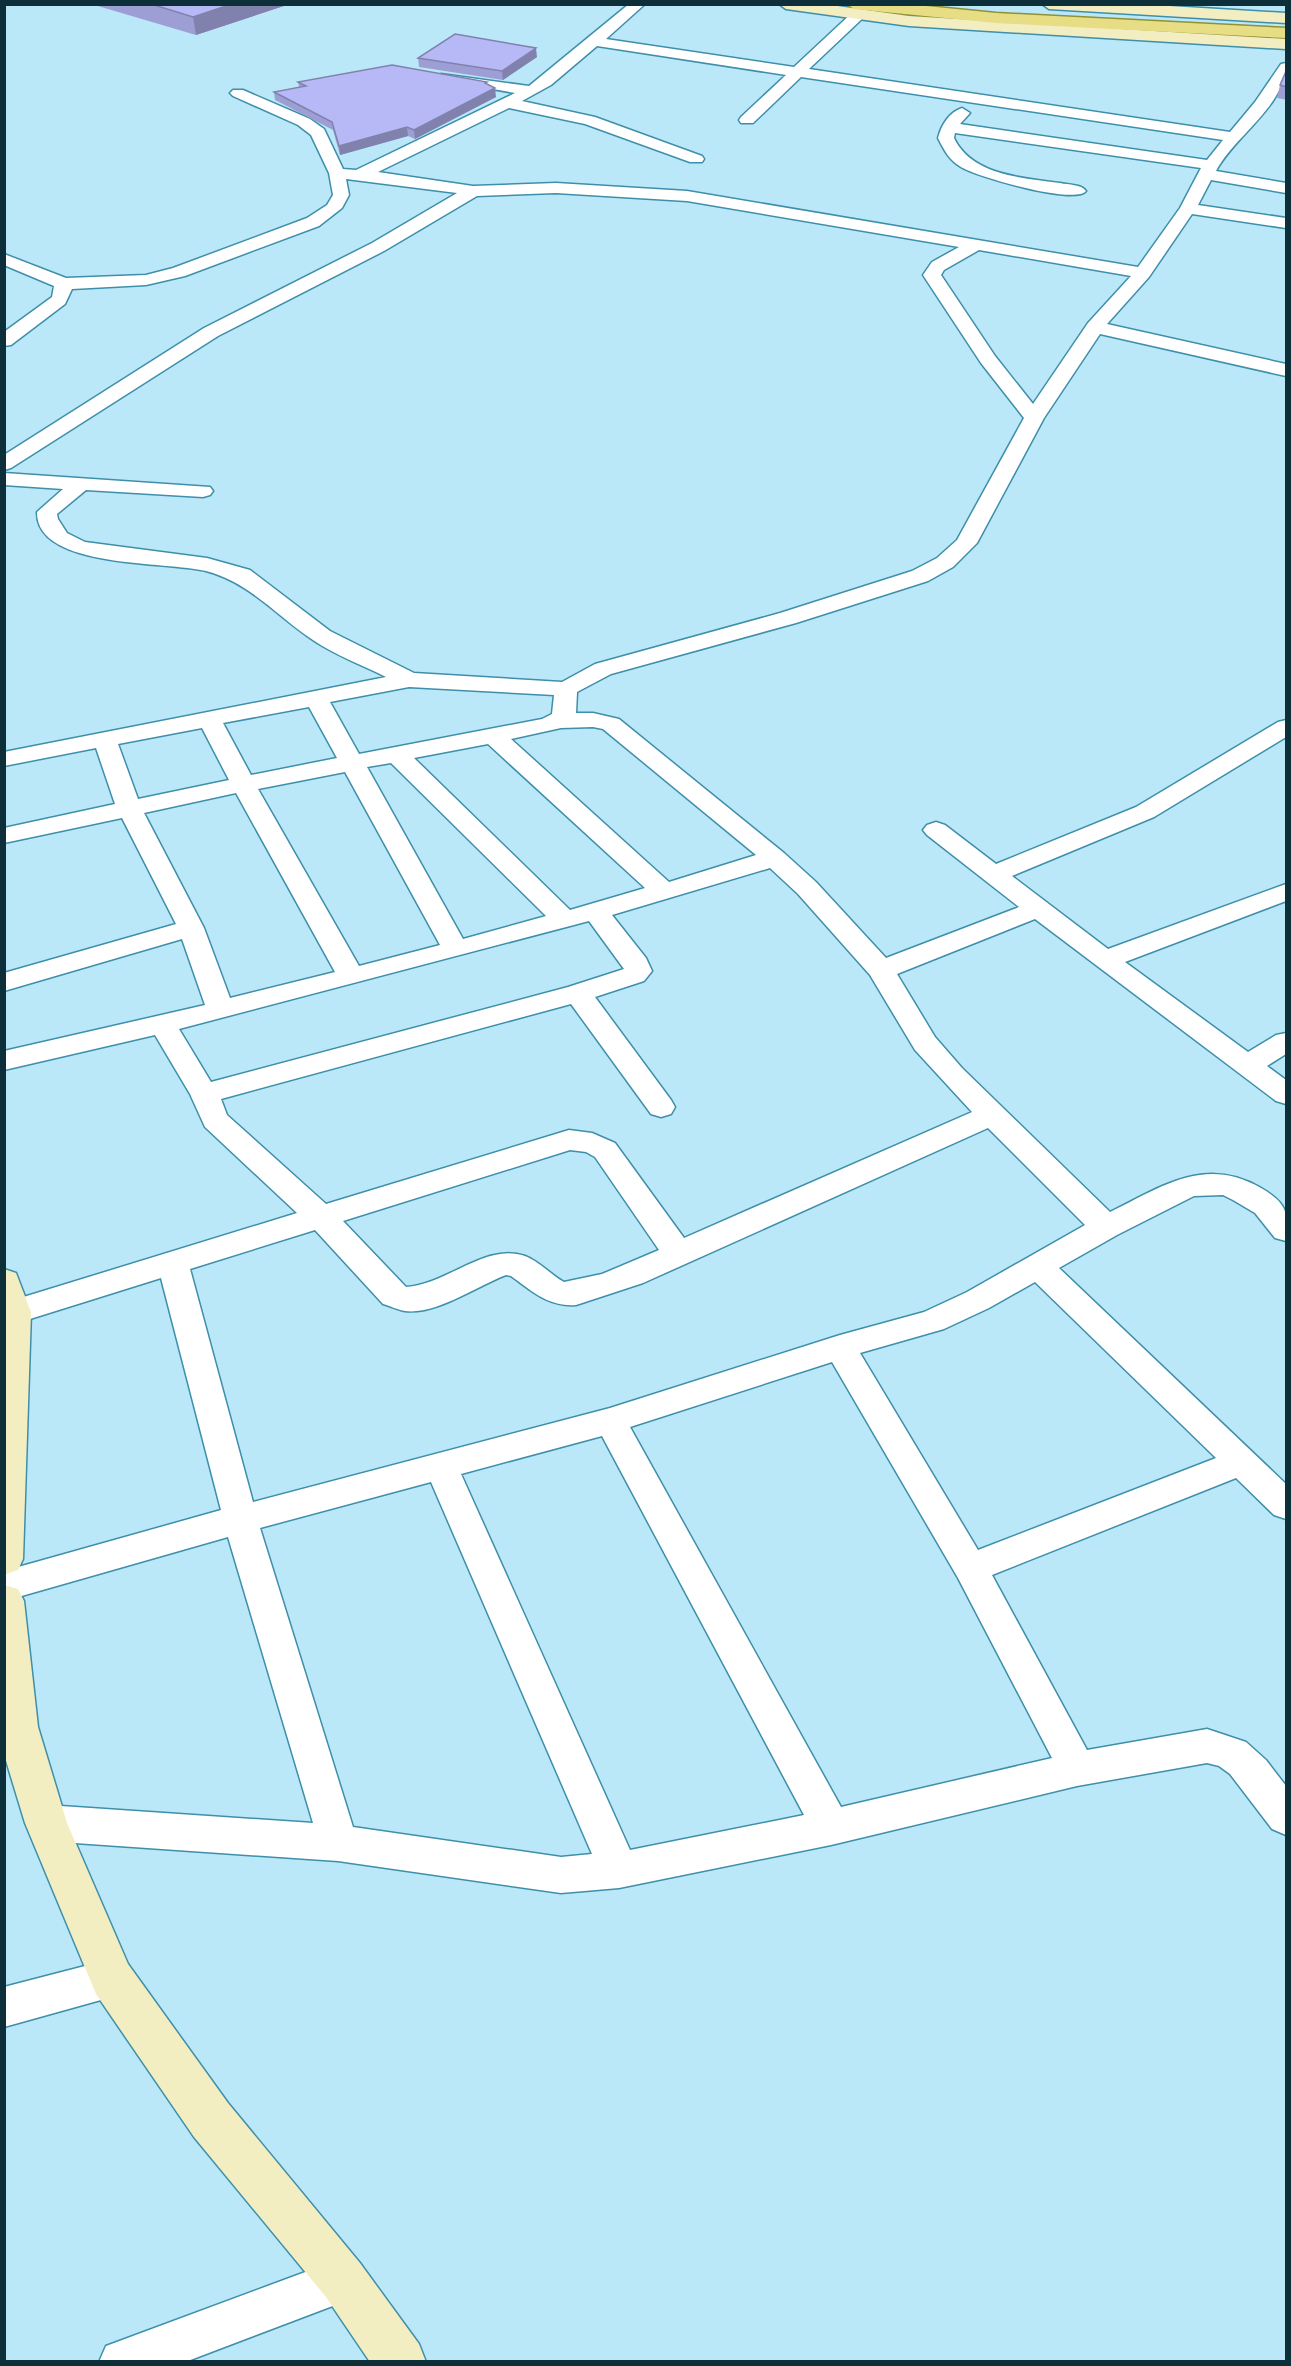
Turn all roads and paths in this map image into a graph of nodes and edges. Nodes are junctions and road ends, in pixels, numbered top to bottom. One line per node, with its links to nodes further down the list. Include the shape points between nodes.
1 (638, 4): 10 (street)
2 (786, 4): 6 (street)
3 (938, 4): 8 (main road)
4 (1049, 4): 5 (street)
5 (1121, 7): 7 (street)
6 (857, 9): 9 (main road); 11 (street, via 909,21); 13 (street)
7 (1287, 18)
8 (1287, 28)
9 (1287, 33)
10 (591, 41): 13 (street); 15 (street)
11 (1287, 44)
12 (1287, 67): 21 (street, via 1269,107)
13 (798, 72): 17 (street); 19 (street)
14 (429, 74): 15 (street)
15 (531, 91): 18 (street)
16 (238, 93): 24 (street, via 312,126)
17 (974, 99): 20 (street); 21 (street)
18 (508, 103): 22 (street, via 589,120); 25 (street)
19 (747, 120)
20 (949, 127): 23 (street); 28 (street, via 946,138 951,152 971,167 1005,178)
21 (1233, 137): 23 (street)
22 (696, 159)
23 (1210, 170): 26 (street); 29 (street)
24 (337, 173): 25 (street); 34 (street, via 339,201 313,222 158,278)
25 (360, 174): 27 (street)
26 (1287, 188)
27 (473, 191): 31 (street, via 649,191); 39 (street, via 378,248 211,332)
28 (1077, 191)
29 (1188, 208): 30 (street); 33 (street)
30 (1287, 223)
31 (976, 245): 33 (street); 38 (street, via 938,266 932,275 988,359)
32 (4, 259): 34 (street)
33 (1143, 273): 35 (street)
34 (63, 284): 36 (street, via 59,300)
35 (1095, 327): 37 (street); 38 (street)
36 (4, 341)
37 (1287, 370)
38 (1034, 418): 44 (street, via 966,543 940,567 788,618 603,669)
39 (4, 464)
40 (4, 479): 41 (street)
41 (81, 484): 42 (street); 43 (street, via 47,512 58,537 80,548 207,564 233,571 322,636)
42 (203, 491)
43 (410, 680): 44 (street); 45 (street)
44 (566, 689): 48 (street)
45 (316, 698): 47 (street); 55 (street)
46 (1287, 712): 49 (street)
47 (209, 719): 52 (street); 56 (street)
48 (561, 721): 51 (street); 60 (street, via 611,724)
49 (1287, 722)
50 (1287, 727): 61 (street, via 1145,812)
51 (493, 736): 53 (street); 62 (street)
52 (105, 740): 54 (street); 57 (street)
53 (397, 756): 55 (street); 66 (street)
54 (4, 759)
55 (351, 764): 56 (street); 68 (street)
56 (243, 784): 57 (street); 71 (street)
57 (129, 808): 59 (street); 67 (street)
58 (936, 830): 61 (street)
59 (4, 836)
60 (775, 858): 62 (street); 70 (street)
61 (993, 874): 64 (street)
62 (665, 892): 65 (street)
63 (1287, 892): 69 (street)
64 (1038, 909): 69 (street); 70 (street)
65 (594, 910): 66 (street); 73 (street, via 638,971)
66 (563, 918): 68 (street)
67 (190, 928): 72 (street); 74 (street)
68 (455, 948): 71 (street)
69 (1105, 960): 78 (street)
70 (881, 970): 82 (street, via 925,1043)
71 (351, 976): 74 (street)
72 (4, 982)
73 (578, 993): 79 (street); 81 (street)
74 (221, 1010): 75 (street)
75 (163, 1025): 77 (street); 79 (street)
76 (1287, 1042): 78 (street)
77 (4, 1061)
78 (1248, 1064): 80 (street)
79 (204, 1094): 83 (street, via 215,1120 227,1134)
80 (1287, 1094)
81 (661, 1107)
82 (994, 1114): 84 (street); 86 (street)
83 (322, 1218): 86 (street, via 402,1300 431,1295 509,1263 520,1266 552,1292 576,1293); 86 (street, via 579,1140 592,1143 611,1156); 87 (street)
84 (1106, 1227): 85 (street, via 1189,1186 1227,1184 1266,1205); 88 (street)
85 (1287, 1230)
86 (678, 1254)
87 (173, 1263): 89 (street); 95 (street)
88 (1039, 1267): 90 (street, via 933,1321); 92 (street)
89 (10, 1297): 96 (street)
90 (840, 1347): 91 (street); 97 (street)
91 (610, 1421): 93 (street); 103 (street)
92 (1242, 1462): 94 (street); 97 (street)
93 (441, 1467): 95 (street); 105 (street)
94 (1287, 1505)
95 (240, 1519): 98 (street); 104 (street)
96 (4, 1559)
97 (970, 1568): 100 (street)
98 (4, 1586)
99 (4, 1601): 102 (street, via 17,1726)
100 (1077, 1769): 101 (street, via 1220,1747 1237,1755); 103 (street)
101 (1287, 1817)
102 (46, 1823): 104 (street); 106 (street)
103 (831, 1827): 105 (street)
104 (338, 1843): 105 (street, via 551,1874)
105 (619, 1870)
106 (112, 1979): 107 (street); 108 (street, via 211,2121)
107 (4, 2007)
108 (343, 2280): 109 (street); 110 (street)
109 (122, 2361)
110 (401, 2361)

